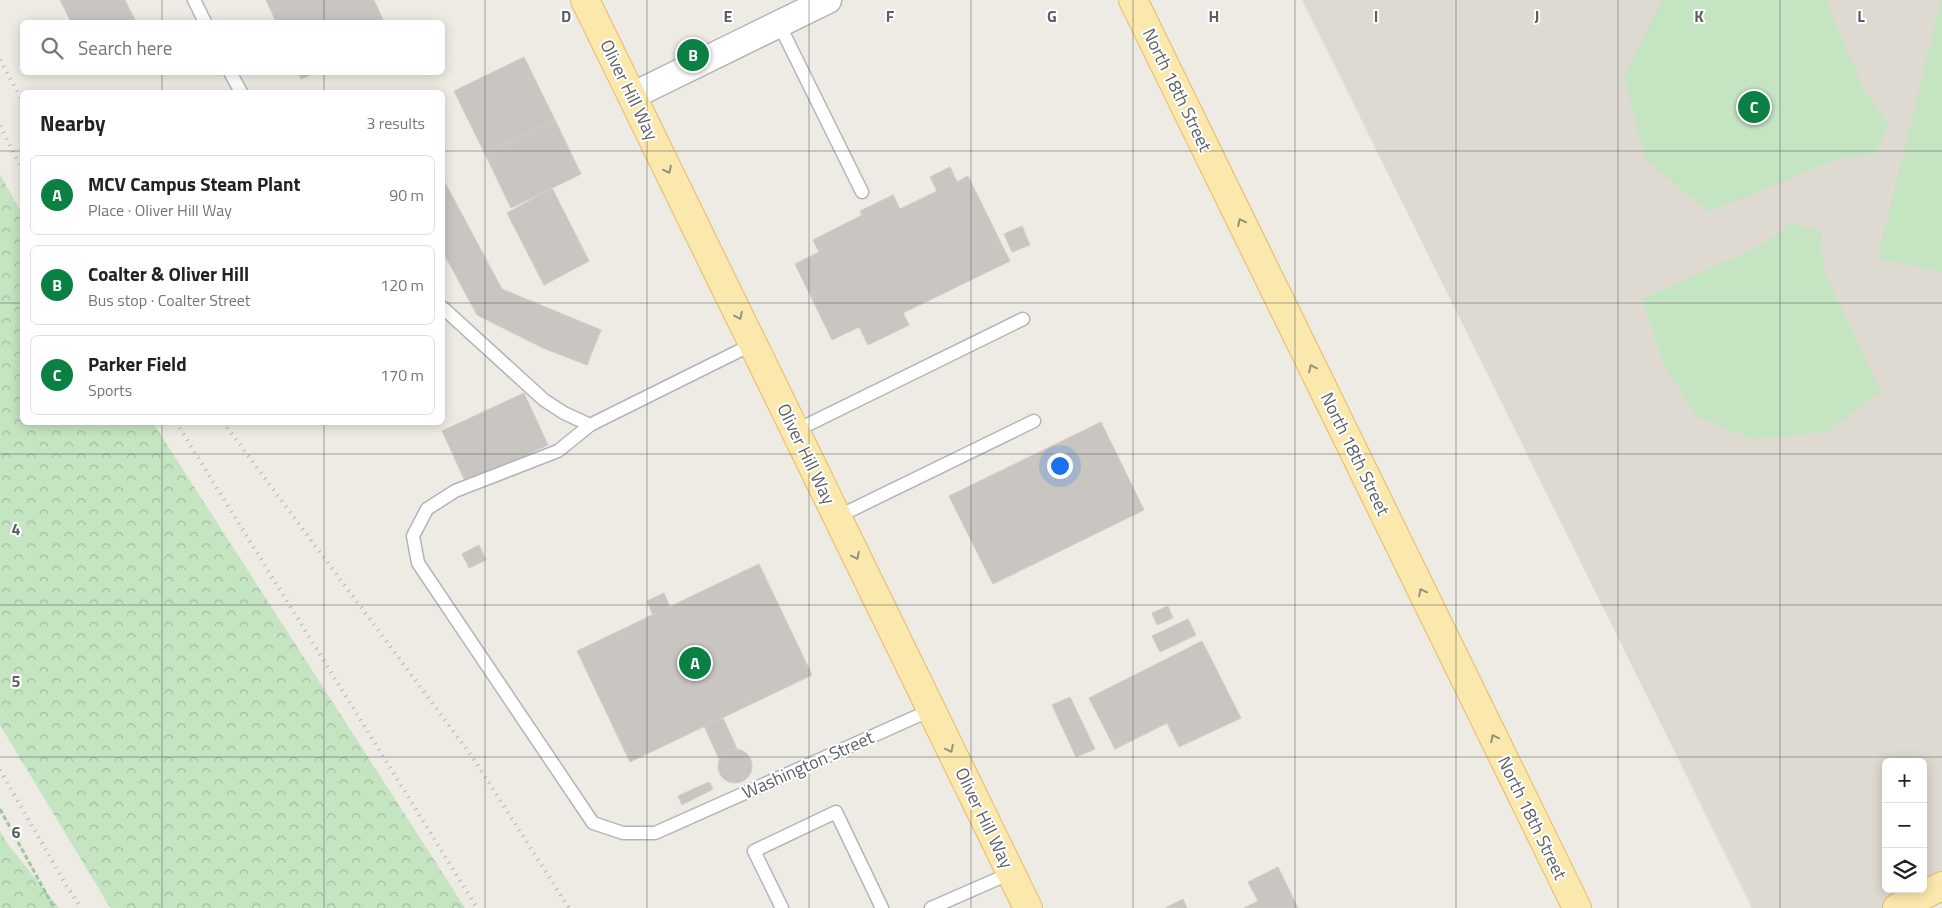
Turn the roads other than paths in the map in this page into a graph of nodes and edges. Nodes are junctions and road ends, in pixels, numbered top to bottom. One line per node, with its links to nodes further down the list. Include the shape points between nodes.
1 (194, 0): 5 (lane)
2 (585, 0): 9 (main road, Oliver Hill Way)
3 (828, 0): 6 (street)
4 (1133, 0): 25 (main road, North 18th Street, one-way to 4)
5 (204, 20)
6 (779, 24): 9 (street); 10 (lane)
7 (232, 75): 8 (lane)
8 (240, 90)
9 (632, 96): 13 (main road, Oliver Hill Way, one-way to 13)
10 (862, 192)
11 (445, 309): 15 (lane, via 544,400)
12 (1023, 319): 16 (lane)
13 (753, 344): 15 (lane, Washington Street); 16 (main road, Oliver Hill Way)
14 (1034, 421): 17 (lane)
15 (590, 425): 18 (lane, Washington Street, via 558,451 455,492 427,509 413,536 418,563 593,823 623,833 655,832)
16 (795, 431): 17 (main road, Oliver Hill Way)
17 (837, 517): 18 (main road, Oliver Hill Way, one-way to 18)
18 (931, 710): 19 (main road, Oliver Hill Way, one-way to 19)
19 (1011, 873): 23 (lane); 24 (main road, Oliver Hill Way)
20 (1942, 886): 26 (main road)
21 (782, 908): 22 (lane, via 754,851 836,812)
22 (882, 908)
23 (931, 908)
24 (1028, 908)
25 (1576, 908)
26 (1897, 908)

